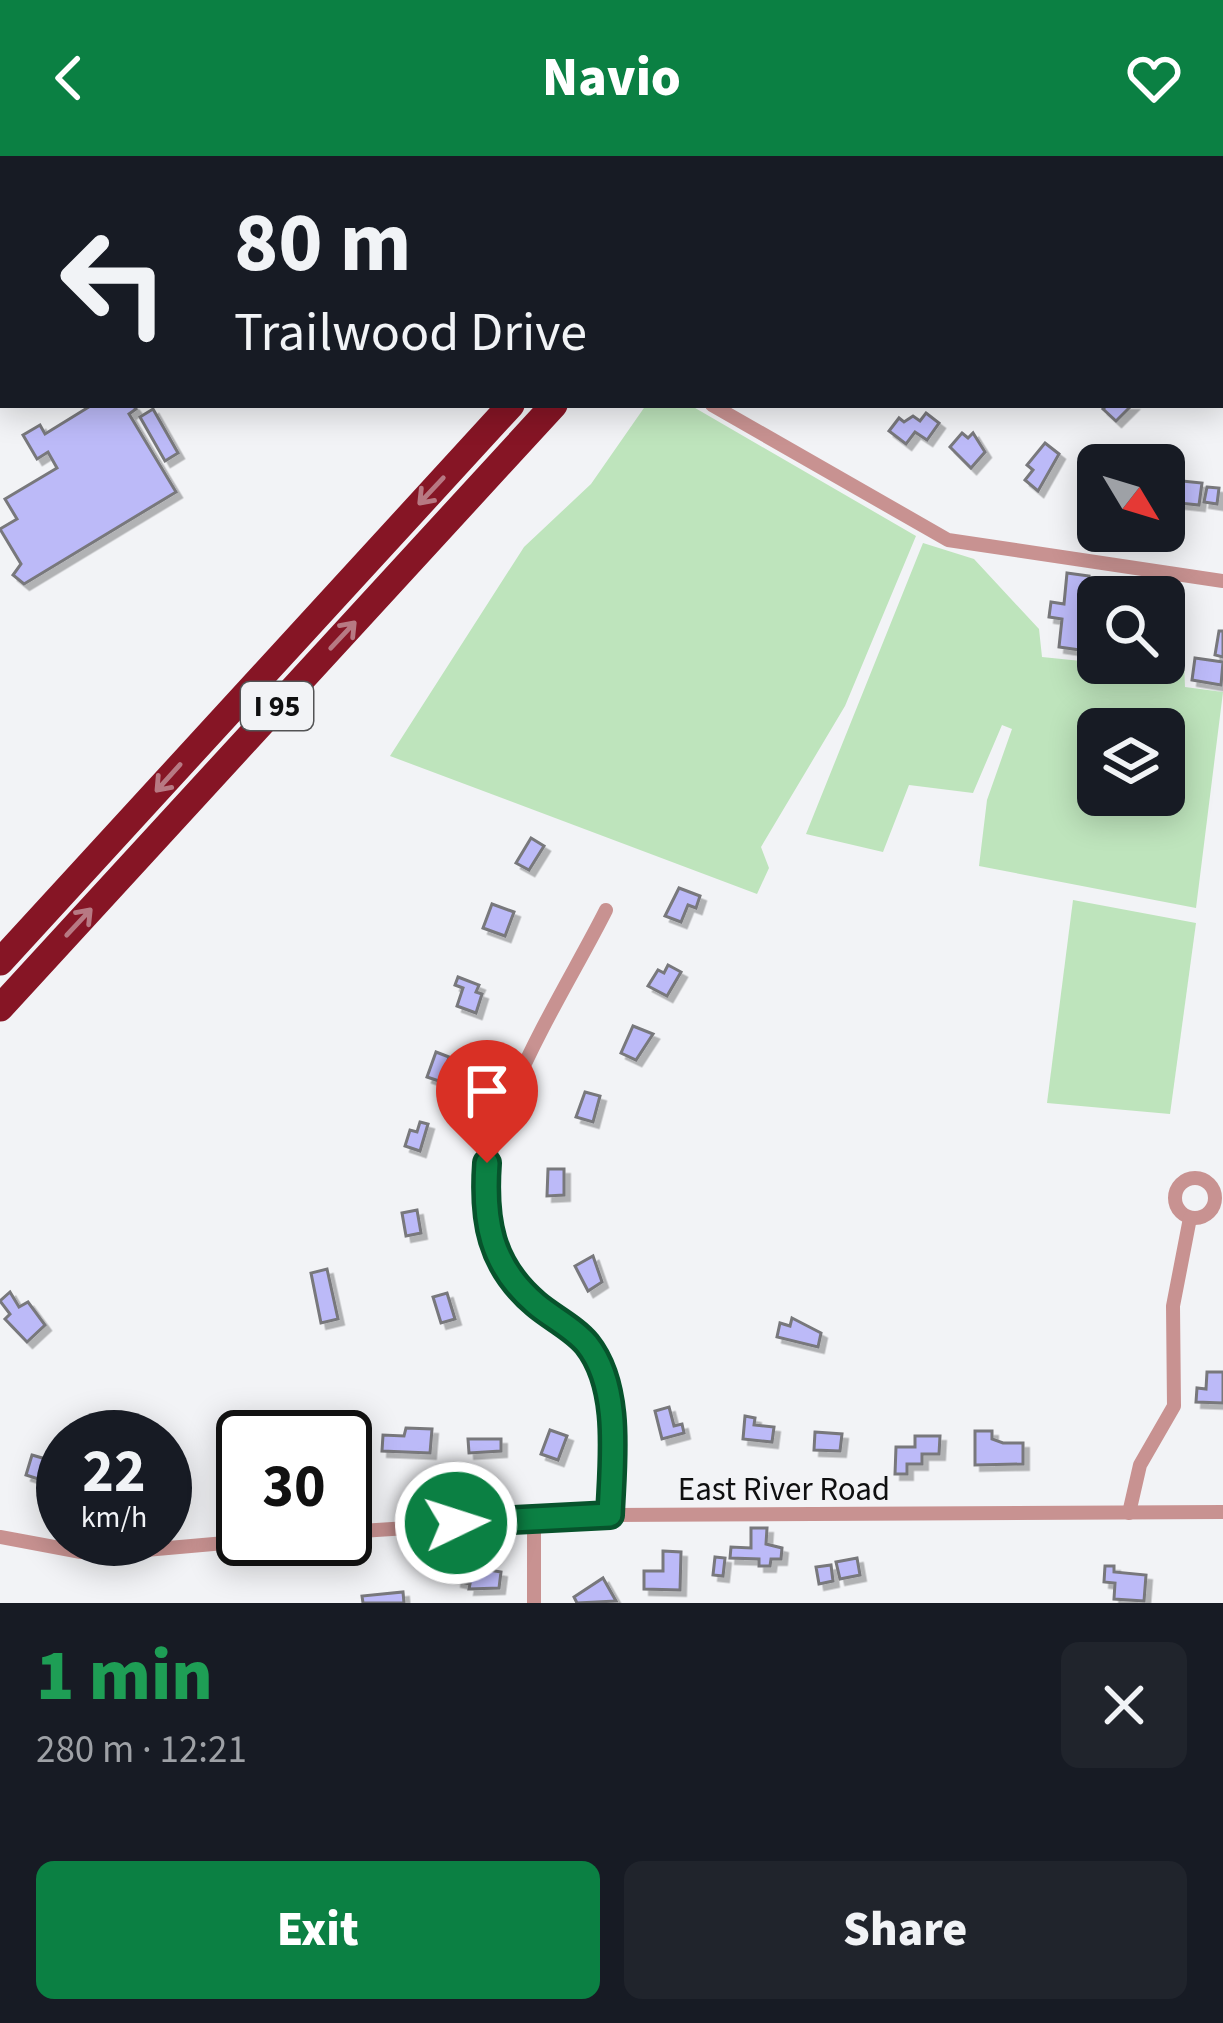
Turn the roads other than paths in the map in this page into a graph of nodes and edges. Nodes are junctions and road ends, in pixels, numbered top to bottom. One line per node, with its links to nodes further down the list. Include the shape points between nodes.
1 (508, 408): 6 (highway, I 95, one-way to 6)
2 (551, 408): 7 (highway, I 95, one-way to 2)
3 (717, 408): 4 (street, via 948,540)
4 (1223, 581)
5 (606, 910): 11 (street, via 487,1163 484,1216 497,1258 531,1300 588,1345 613,1430)
6 (0, 962)
7 (0, 1008)
8 (1190, 1218): 10 (street, via 1173,1306 1174,1406 1140,1465)
9 (1223, 1511): 10 (street, East River Road)
10 (1129, 1514): 11 (street, East River Road)
11 (610, 1515): 12 (street, East River Road)
12 (534, 1517): 13 (street, East River Road); 16 (street)
13 (372, 1530)
14 (0, 1537): 15 (street, via 81,1552)
15 (216, 1544)
16 (534, 1603)

